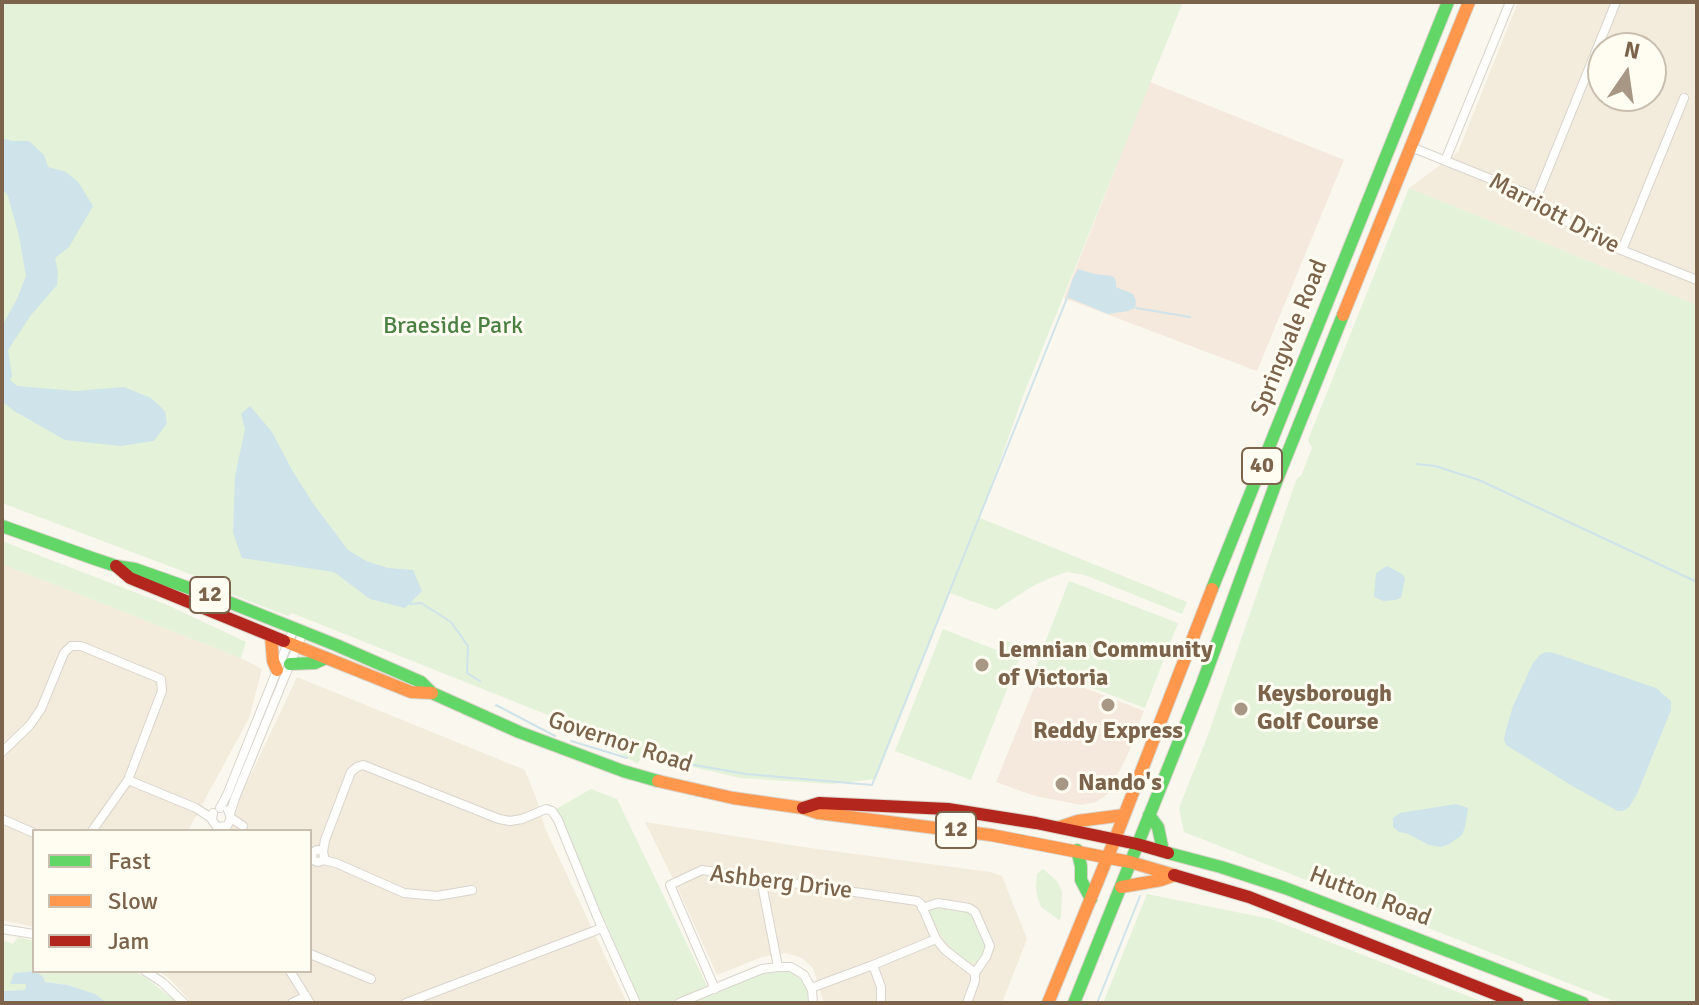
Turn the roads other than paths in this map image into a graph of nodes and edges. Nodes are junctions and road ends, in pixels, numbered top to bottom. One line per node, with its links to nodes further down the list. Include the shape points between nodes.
1 (1448, 2): 23 (main road, Springvale Road / 40)
2 (1469, 2): 6 (main road, Springvale Road / 40)
3 (1510, 2): 7 (street)
4 (1616, 2): 8 (street)
5 (1684, 98): 9 (street)
6 (1411, 147): 7 (street, Marriott Drive); 24 (main road, Springvale Road / 40)
7 (1445, 161): 8 (street, Marriott Drive)
8 (1536, 199): 9 (street, Marriott Drive, via 1586,235)
9 (1622, 250): 10 (street, Marriott Drive)
10 (1697, 280)
11 (2, 526): 12 (main road, Governor Road / 12)
12 (116, 566): 13 (main road, Governor Road / 12, via 160,577); 14 (main road, Governor Road / 12, via 130,578)
13 (298, 630): 15 (street); 19 (main road, Governor Road / 12, via 421,682)
14 (271, 636): 15 (main road, Governor Road / 12); 18 (main road)
15 (293, 645): 16 (main road, Governor Road / 12); 17 (street); 18 (street)
16 (326, 658): 17 (main road); 19 (main road, Governor Road / 12, via 411,692)
17 (290, 664): 27 (street)
18 (277, 670): 25 (street)
19 (432, 693): 22 (main road, Governor Road / 12, via 623,771 674,786)
20 (2, 752): 21 (street, via 41,709 64,653 81,646 161,679 162,691)
21 (128, 780): 25 (street); 29 (street)
22 (803, 808): 28 (main road, Governor Road / 12, via 819,803 929,807); 34 (main road, Governor Road / 12)
23 (1124, 815): 28 (main road); 32 (main road, Springvale Road / 40)
24 (1149, 815): 33 (main road, Springvale Road / 40); 35 (main road, via 1158,827)
25 (213, 818): 27 (street, via 217,827); 27 (street, via 226,809)
26 (2, 819): 31 (street)
27 (227, 823): 30 (street)
28 (1060, 827): 32 (main road, Governor Road / 12)
29 (93, 829)
30 (250, 829)
31 (32, 832)
32 (1115, 839): 33 (main road, Governor Road / 12); 37 (main road, Springvale Road / 40)
33 (1137, 844): 35 (main road, Hutton Road / 12); 38 (main road, Springvale Road / 40)
34 (1077, 850): 37 (main road, Governor Road / 12); 43 (main road, via 1081,880)
35 (1163, 851): 70 (main road, Hutton Road / 12, via 1325,902)
36 (316, 856): 42 (street, via 404,893 437,896); 45 (street, via 351,772 363,765 499,819 522,819 546,809 558,820)
37 (1107, 857): 38 (main road, Governor Road / 12); 43 (main road, Springvale Road / 40)
38 (1130, 862): 39 (main road, Hutton Road / 12); 41 (main road, Springvale Road / 40)
39 (1175, 875): 41 (main road); 69 (main road, Hutton Road / 12, via 1257,901)
40 (761, 879): 44 (street, Ashberg Drive, via 914,900); 51 (street); 57 (street, Ashberg Drive, via 702,870 670,885)
41 (1121, 887): 68 (main road, Springvale Road / 40)
42 (472, 890)
43 (1091, 899): 67 (main road, Springvale Road / 40)
44 (922, 908): 48 (street); 54 (street, via 938,903 975,912 990,946)
45 (602, 928): 61 (street); 62 (street)
46 (2, 929): 47 (street)
47 (32, 934)
48 (936, 939): 50 (street); 54 (street)
49 (312, 955): 55 (street)
50 (873, 965): 56 (street); 65 (street)
51 (778, 967): 56 (street, via 804,975); 57 (street)
52 (148, 973): 59 (street)
53 (291, 973): 58 (street)
54 (975, 973): 66 (street)
55 (371, 979)
56 (811, 988): 64 (street)
57 (715, 989): 63 (street)
58 (308, 999): 60 (street)
59 (184, 1003)
60 (292, 1003)
61 (406, 1003)
62 (636, 1003)
63 (679, 1003)
64 (813, 1003)
65 (881, 1003)
66 (967, 1003)
67 (1048, 1003)
68 (1074, 1003)
69 (1518, 1003)
70 (1583, 1003)

